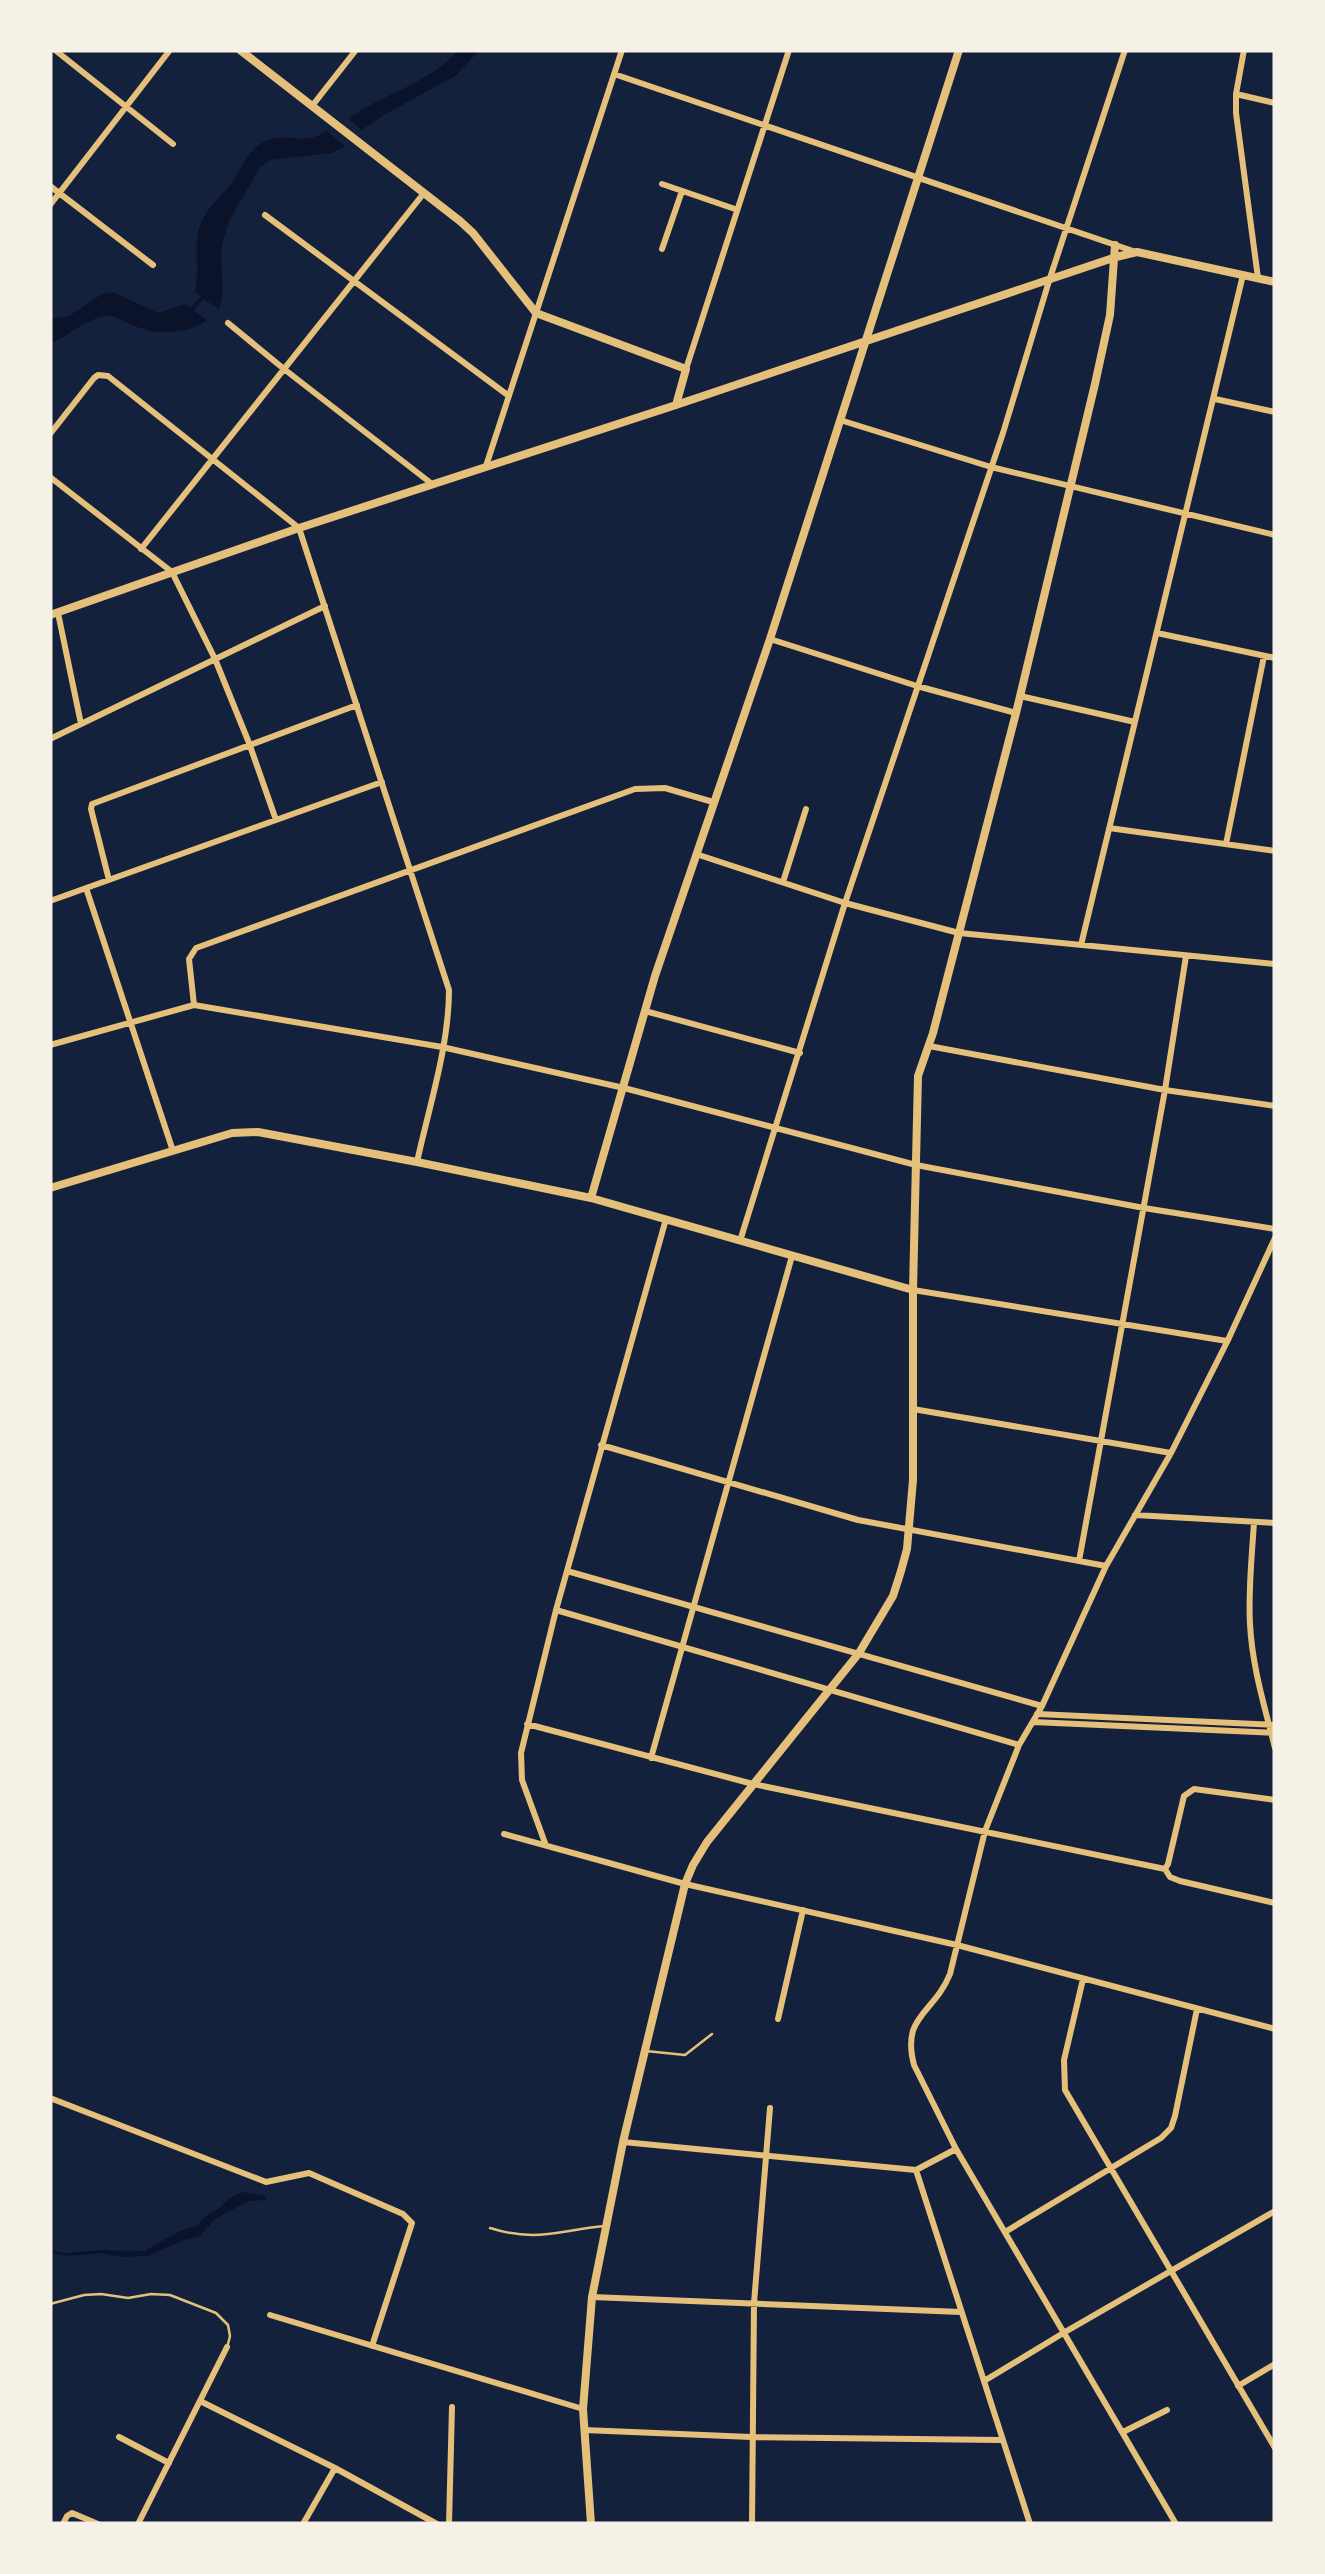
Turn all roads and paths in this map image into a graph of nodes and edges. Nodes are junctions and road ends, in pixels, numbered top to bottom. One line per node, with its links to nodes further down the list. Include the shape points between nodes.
1 (55, 50): 14 (street)
2 (170, 50): 14 (street)
3 (240, 50): 13 (street)
4 (356, 50): 13 (street)
5 (788, 50): 15 (street)
6 (959, 50): 17 (street)
7 (1126, 50): 26 (street)
8 (1244, 50): 11 (street)
9 (620, 51): 10 (street)
10 (614, 74): 15 (street); 37 (street)
11 (1236, 94): 12 (street); 33 (street)
12 (1275, 103)
13 (312, 106): 22 (street)
14 (126, 107): 16 (street); 21 (street)
15 (764, 125): 17 (street); 24 (street)
16 (172, 144)
17 (918, 177): 26 (street); 39 (street)
18 (662, 184): 20 (street)
19 (50, 186): 21 (street)
20 (682, 191): 24 (street); 28 (street)
21 (60, 193): 23 (street); 31 (street)
22 (424, 193): 35 (street); 37 (street, via 473,233)
23 (50, 205)
24 (736, 209): 41 (street)
25 (265, 215): 35 (street)
26 (1068, 230): 27 (street); 34 (street)
27 (1116, 245): 29 (street); 30 (street)
28 (662, 249)
29 (1137, 252): 30 (street); 32 (street)
30 (1116, 257): 34 (street); 53 (street, via 1110,314)
31 (153, 265)
32 (1243, 275): 33 (street); 43 (street)
33 (1258, 278): 36 (street)
34 (1049, 280): 39 (street); 50 (street)
35 (354, 282): 40 (street); 42 (street)
36 (1275, 282)
37 (536, 313): 41 (street); 42 (street)
38 (228, 323): 40 (street)
39 (866, 341): 44 (street); 46 (street)
40 (284, 369): 48 (street); 52 (street)
41 (686, 369): 44 (street)
42 (509, 396): 49 (street)
43 (1215, 399): 45 (street); 54 (street)
44 (676, 404): 49 (street)
45 (1275, 412)
46 (840, 420): 50 (street); 62 (street)
47 (50, 434): 48 (street, via 98,374)
48 (212, 460): 55 (street); 57 (street)
49 (486, 466): 52 (street)
50 (992, 466): 53 (street); 66 (street)
51 (50, 477): 57 (street)
52 (432, 484): 55 (street)
53 (1070, 487): 54 (street); 67 (street)
54 (1187, 514): 56 (street); 61 (street)
55 (299, 528): 58 (street); 59 (street)
56 (1275, 535)
57 (141, 549): 58 (street)
58 (172, 572): 60 (street); 65 (street)
59 (325, 606): 65 (street); 68 (street)
60 (54, 614): 71 (street)
61 (1156, 633): 63 (street); 70 (street)
62 (770, 639): 66 (street); 75 (street)
63 (1264, 656): 64 (street); 79 (street)
64 (1275, 658)
65 (214, 659): 71 (street); 73 (street)
66 (917, 686): 69 (street); 87 (street)
67 (1020, 696): 69 (street); 70 (street)
68 (357, 704): 73 (street); 74 (street)
69 (1016, 712): 88 (street)
70 (1135, 722): 78 (street)
71 (80, 724): 72 (street)
72 (50, 739)
73 (249, 744): 77 (street); 83 (street, via 92,804)
74 (382, 782): 77 (street); 82 (street)
75 (713, 802): 81 (street); 82 (street, via 665,788 636,789)
76 (806, 809): 84 (street)
77 (276, 820): 83 (street)
78 (1109, 828): 79 (street); 89 (street)
79 (1226, 844): 80 (street)
80 (1275, 851)
81 (695, 853): 84 (street); 93 (street)
82 (411, 870): 92 (street, via 196,948 188,960); 97 (street, via 449,990)
83 (109, 880): 85 (street)
84 (783, 882): 87 (street)
85 (86, 888): 86 (street); 94 (street)
86 (50, 901)
87 (845, 903): 88 (street); 98 (street)
88 (959, 933): 89 (street); 96 (street)
89 (1081, 945): 90 (street)
90 (1186, 956): 91 (street); 100 (street)
91 (1275, 964)
92 (194, 1005): 94 (street); 97 (street)
93 (646, 1012): 98 (street); 99 (street)
94 (131, 1022): 95 (street); 103 (street)
95 (50, 1045)
96 (929, 1046): 100 (street); 105 (street, via 918,1076)
97 (442, 1047): 99 (street); 104 (street)
98 (800, 1052): 102 (street)
99 (624, 1088): 102 (street); 107 (street)
100 (1165, 1090): 101 (street); 108 (street)
101 (1275, 1106)
102 (774, 1129): 105 (street); 112 (street)
103 (174, 1151): 104 (street, via 245,1132); 106 (street)
104 (418, 1162): 107 (street)
105 (916, 1165): 108 (street); 114 (street)
106 (50, 1188)
107 (591, 1198): 109 (street)
108 (1144, 1208): 110 (street); 115 (street)
109 (666, 1219): 112 (street); 119 (street)
110 (1275, 1229)
111 (1275, 1238): 116 (street)
112 (740, 1241): 113 (street)
113 (792, 1256): 114 (street); 121 (street)
114 (912, 1290): 115 (street); 117 (street)
115 (1122, 1325): 116 (street); 118 (street)
116 (1228, 1342): 120 (street)
117 (913, 1409): 118 (street); 125 (street)
118 (1099, 1442): 120 (street); 126 (street)
119 (601, 1445): 121 (street); 128 (street)
120 (1171, 1453): 122 (street)
121 (728, 1481): 125 (street); 129 (street)
122 (1135, 1516): 123 (street); 127 (street)
123 (1254, 1522): 124 (street); 137 (street, via 1250,1628)
124 (1275, 1523)
125 (909, 1531): 126 (street); 132 (street, via 893,1596)
126 (1079, 1561): 127 (street)
127 (1106, 1566): 134 (street)
128 (567, 1570): 129 (street); 130 (street)
129 (694, 1606): 131 (street); 132 (street)
130 (556, 1610): 131 (street); 136 (street)
131 (683, 1647): 133 (street); 140 (street)
132 (859, 1654): 133 (street); 134 (street)
133 (829, 1690): 138 (street); 141 (street)
134 (1042, 1706): 135 (street)
135 (1035, 1718): 137 (street); 138 (street)
136 (527, 1724): 140 (street); 145 (street, via 520,1769)
137 (1273, 1729): 139 (street)
138 (1019, 1745): 143 (street)
139 (1275, 1748)
140 (651, 1758): 141 (street)
141 (752, 1784): 143 (street); 147 (street, via 707,1842)
142 (1275, 1800): 146 (street, via 1194,1790 1184,1796)
143 (985, 1831): 146 (street); 150 (street)
144 (504, 1834): 145 (street)
145 (545, 1844): 147 (street)
146 (1164, 1868): 148 (street, via 1180,1882)
147 (685, 1884): 149 (street); 156 (street)
148 (1275, 1903)
149 (802, 1910): 150 (street); 153 (street)
150 (958, 1945): 151 (street); 160 (street, via 945,1988 910,2035 914,2065)
151 (1083, 1980): 152 (street); 162 (street, via 1064,2060 1065,2090)
152 (1197, 2008): 154 (street); 162 (street, via 1170,2128)
153 (778, 2018)
154 (1275, 2030)
155 (712, 2034): 156 (lane, via 685,2055)
156 (645, 2051): 159 (street)
157 (50, 2098): 175 (street, via 266,2182 309,2173 403,2214 412,2223)
158 (770, 2108): 161 (street)
159 (623, 2142): 161 (street); 165 (street)
160 (956, 2149): 163 (street); 167 (street)
161 (764, 2156): 163 (street); 170 (street)
162 (1110, 2166): 167 (street); 168 (street)
163 (916, 2170): 172 (street)
164 (1275, 2212): 168 (street)
165 (606, 2226): 166 (lane, via 528,2237); 169 (street)
166 (490, 2228)
167 (1005, 2232): 174 (street)
168 (1172, 2272): 174 (street); 179 (street)
169 (592, 2297): 170 (street); 182 (street)
170 (754, 2303): 172 (street); 187 (street)
171 (50, 2304): 176 (lane, via 101,2294 170,2294 216,2313 228,2325)
172 (961, 2312): 178 (street)
173 (270, 2315): 175 (street)
174 (1065, 2332): 178 (street); 185 (street)
175 (372, 2346): 182 (street)
176 (227, 2347): 180 (street)
177 (1275, 2364): 179 (street)
178 (984, 2382): 188 (street)
179 (1238, 2386): 189 (street)
180 (200, 2402): 190 (street); 191 (street)
181 (452, 2407): 197 (street)
182 (583, 2409): 184 (street)
183 (1167, 2410): 185 (street)
184 (584, 2430): 187 (street); 198 (street)
185 (1123, 2432): 201 (street)
186 (119, 2437): 190 (street)
187 (751, 2437): 188 (street); 199 (street)
188 (1002, 2440): 200 (street)
189 (1275, 2448)
190 (168, 2463): 194 (street)
191 (335, 2468): 195 (street); 196 (street)
192 (63, 2524): 193 (street, via 72,2513)
193 (98, 2524)
194 (138, 2524)
195 (303, 2524)
196 (437, 2524)
197 (449, 2524)
198 (590, 2524)
199 (752, 2524)
200 (1030, 2524)
201 (1176, 2524)

